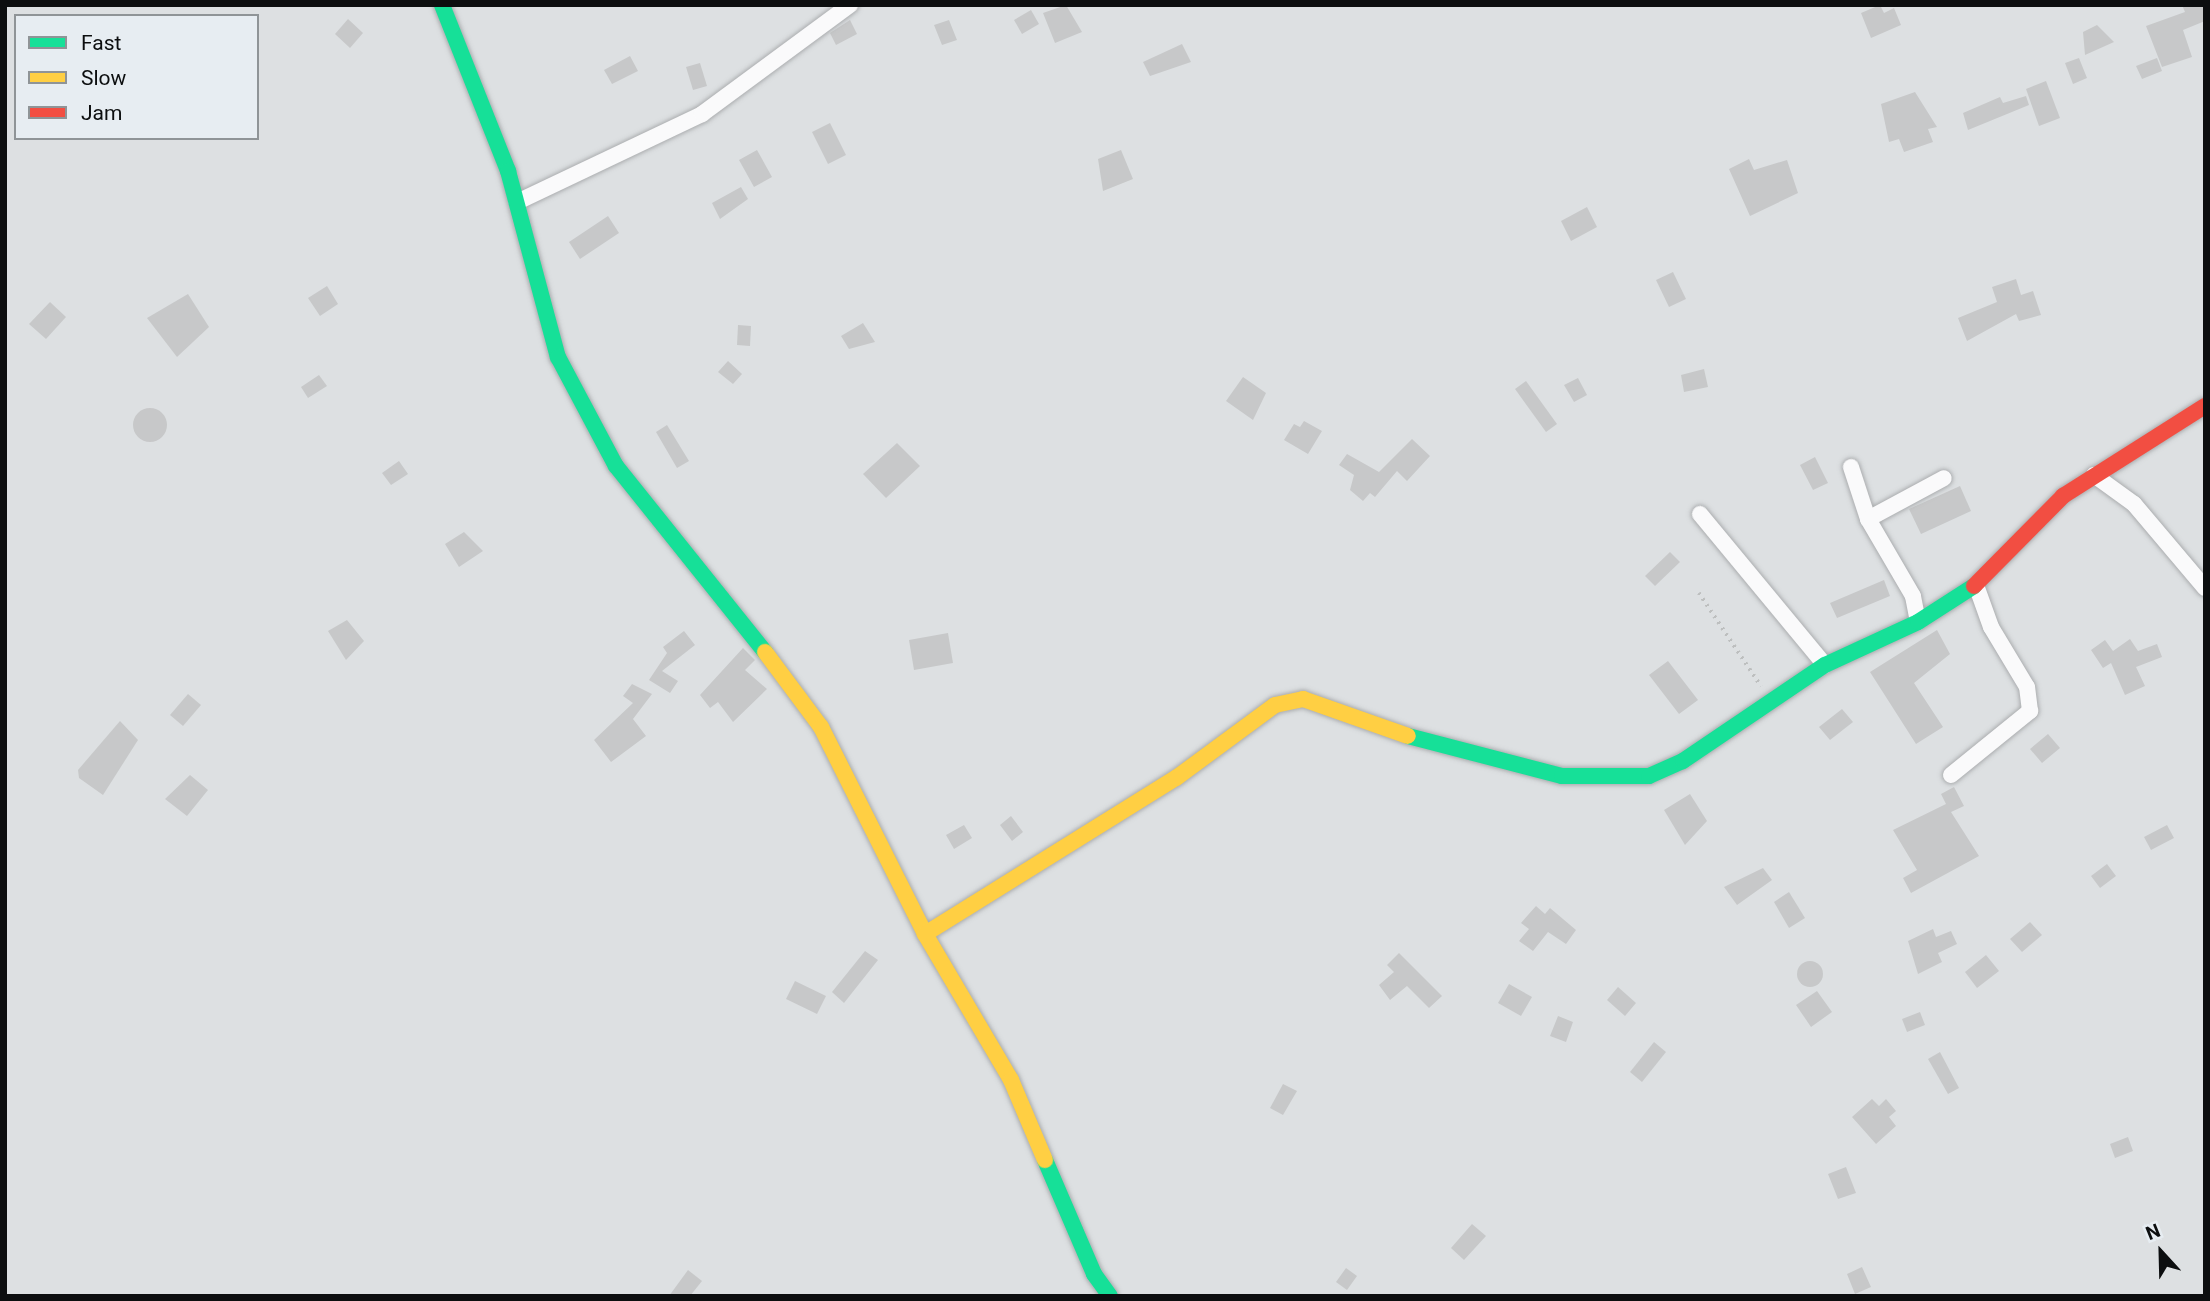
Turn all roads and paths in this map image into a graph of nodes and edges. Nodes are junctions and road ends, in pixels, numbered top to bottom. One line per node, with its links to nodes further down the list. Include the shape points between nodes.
1 (442, 5): 3 (street)
2 (850, 5): 3 (street, via 702,114)
3 (517, 202): 17 (street, via 558,357 616,466 700,565 821,727)
4 (2205, 406): 6 (street)
5 (1851, 467): 9 (street)
6 (2094, 475): 10 (street, via 2063,496); 11 (street, via 2134,503)
7 (1944, 478): 9 (street)
8 (1700, 514): 14 (street)
9 (1868, 519): 13 (street, via 1913,596)
10 (1976, 585): 13 (street); 16 (street, via 1991,626 2028,687 2030,711)
11 (2205, 588)
12 (1699, 593): 15 (path)
13 (1918, 622): 14 (street)
14 (1825, 665): 15 (street)
15 (1770, 700): 17 (street, via 1683,761 1649,776 1562,776 1450,750 1303,699 1275,705 1176,778)
16 (1951, 775)
17 (925, 934): 18 (street, via 1011,1080 1079,1242)
18 (1110, 1296)

